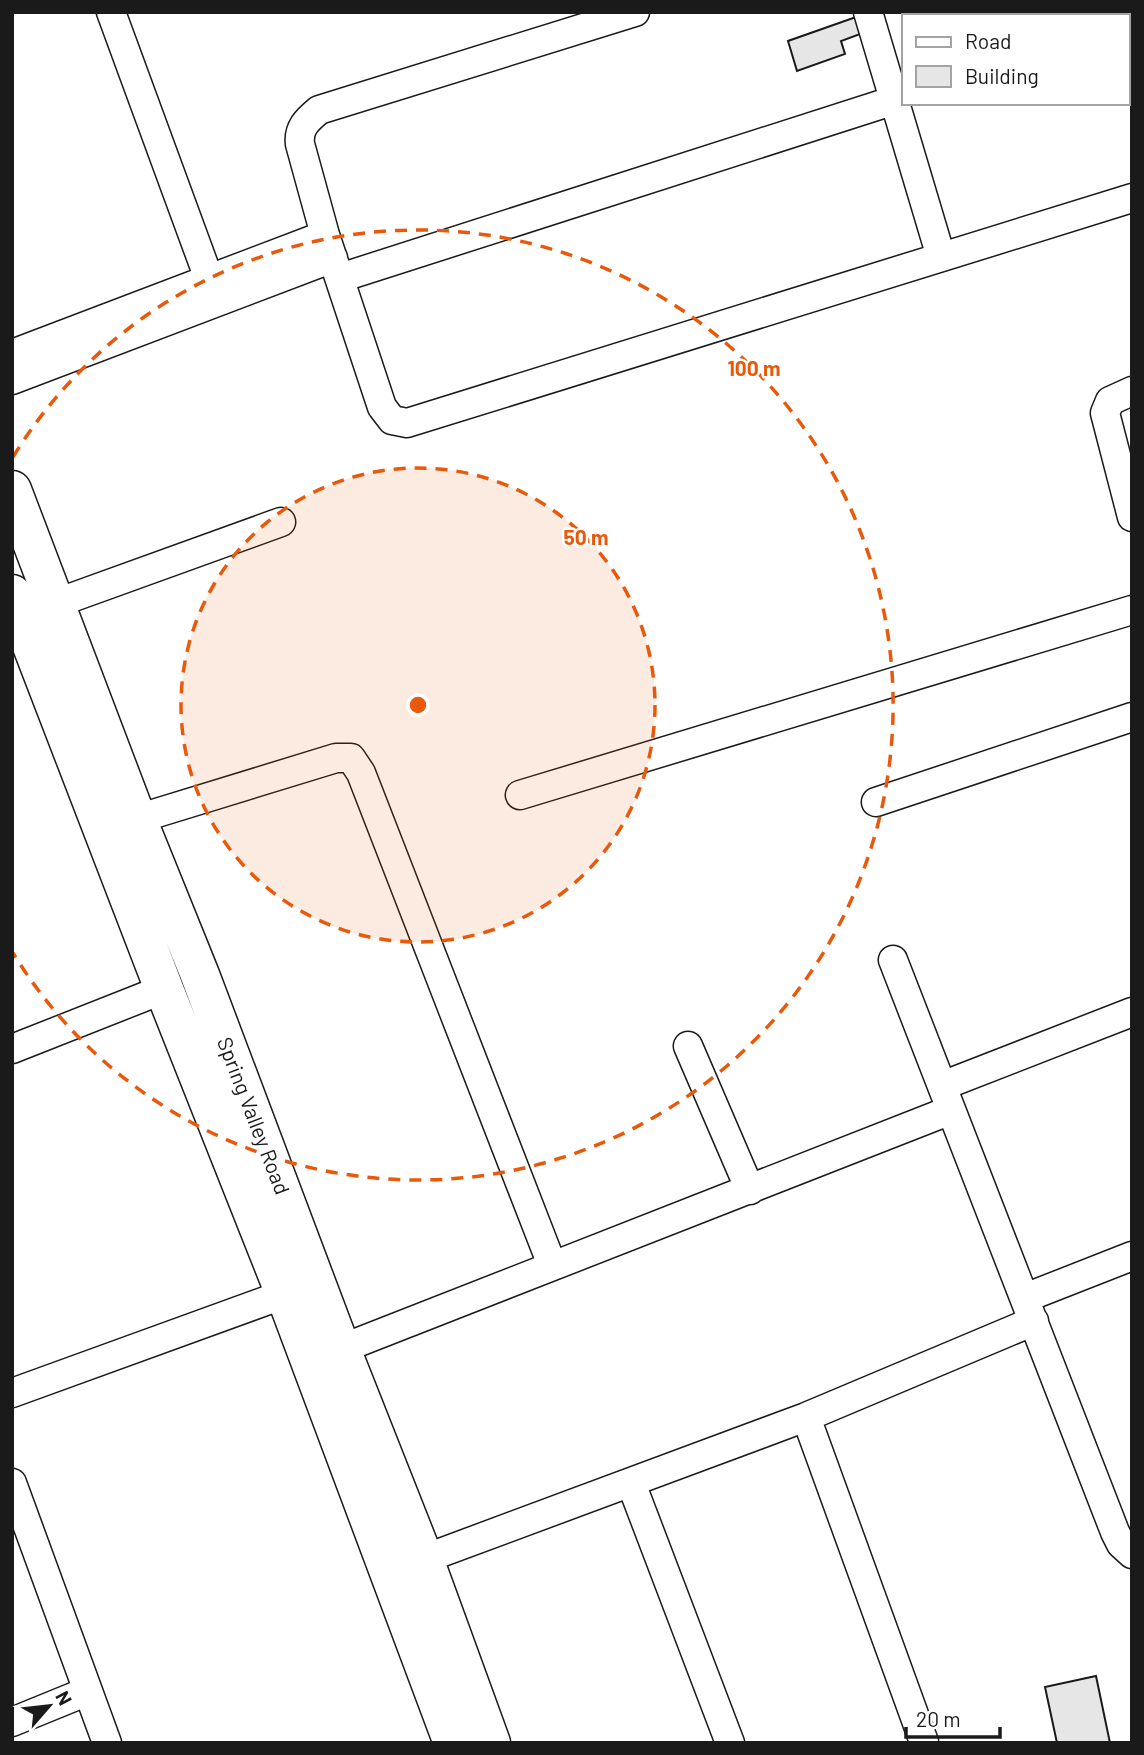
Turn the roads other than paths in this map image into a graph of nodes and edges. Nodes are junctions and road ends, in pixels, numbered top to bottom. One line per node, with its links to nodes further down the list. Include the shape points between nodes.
1 (111, 12): 8 (street)
2 (635, 12): 6 (street, via 319,110 299,134)
3 (868, 12): 4 (street)
4 (895, 100): 6 (street); 7 (street)
5 (1132, 198): 7 (street)
6 (333, 257): 7 (street, via 382,407 392,420 407,423); 8 (street); 10 (street)
7 (941, 257)
8 (209, 279): 9 (street)
9 (12, 354)
10 (12, 380)
11 (1132, 391): 13 (street, via 1111,401 1105,413)
12 (12, 490): 15 (street, Spring Valley Road)
13 (1132, 517)
14 (281, 522): 17 (street)
15 (21, 536): 17 (street, Spring Valley Road)
16 (12, 594): 24 (street, Spring Valley Road)
17 (54, 604): 22 (street, Spring Valley Road)
18 (1132, 610): 20 (street)
19 (1132, 717): 21 (street)
20 (520, 795)
21 (876, 802)
22 (137, 819): 31 (street, via 336,758 351,758 361,773); 32 (street, Spring Valley Road, via 200,975)
23 (893, 960): 28 (street)
24 (164, 989): 27 (street); 32 (street, Spring Valley Road)
25 (1132, 1012): 28 (street)
26 (688, 1046): 29 (street)
27 (12, 1049)
28 (947, 1098): 29 (street); 33 (street)
29 (750, 1190): 31 (street)
30 (1132, 1256): 33 (street)
31 (552, 1265): 34 (street)
32 (301, 1288): 34 (street, Spring Valley Road); 35 (street); 45 (street, Spring Valley Road)
33 (1030, 1310): 36 (street); 39 (street, via 1115,1532)
34 (341, 1349): 40 (street, Spring Valley Road)
35 (12, 1393)
36 (806, 1417): 38 (street); 43 (street)
37 (12, 1483): 41 (street)
38 (631, 1483): 40 (street); 47 (street)
39 (1132, 1554)
40 (424, 1559): 46 (street, Spring Valley Road)
41 (88, 1691): 42 (street); 44 (street)
42 (12, 1722)
43 (924, 1741)
44 (107, 1743)
45 (453, 1743)
46 (491, 1743)
47 (730, 1743)

